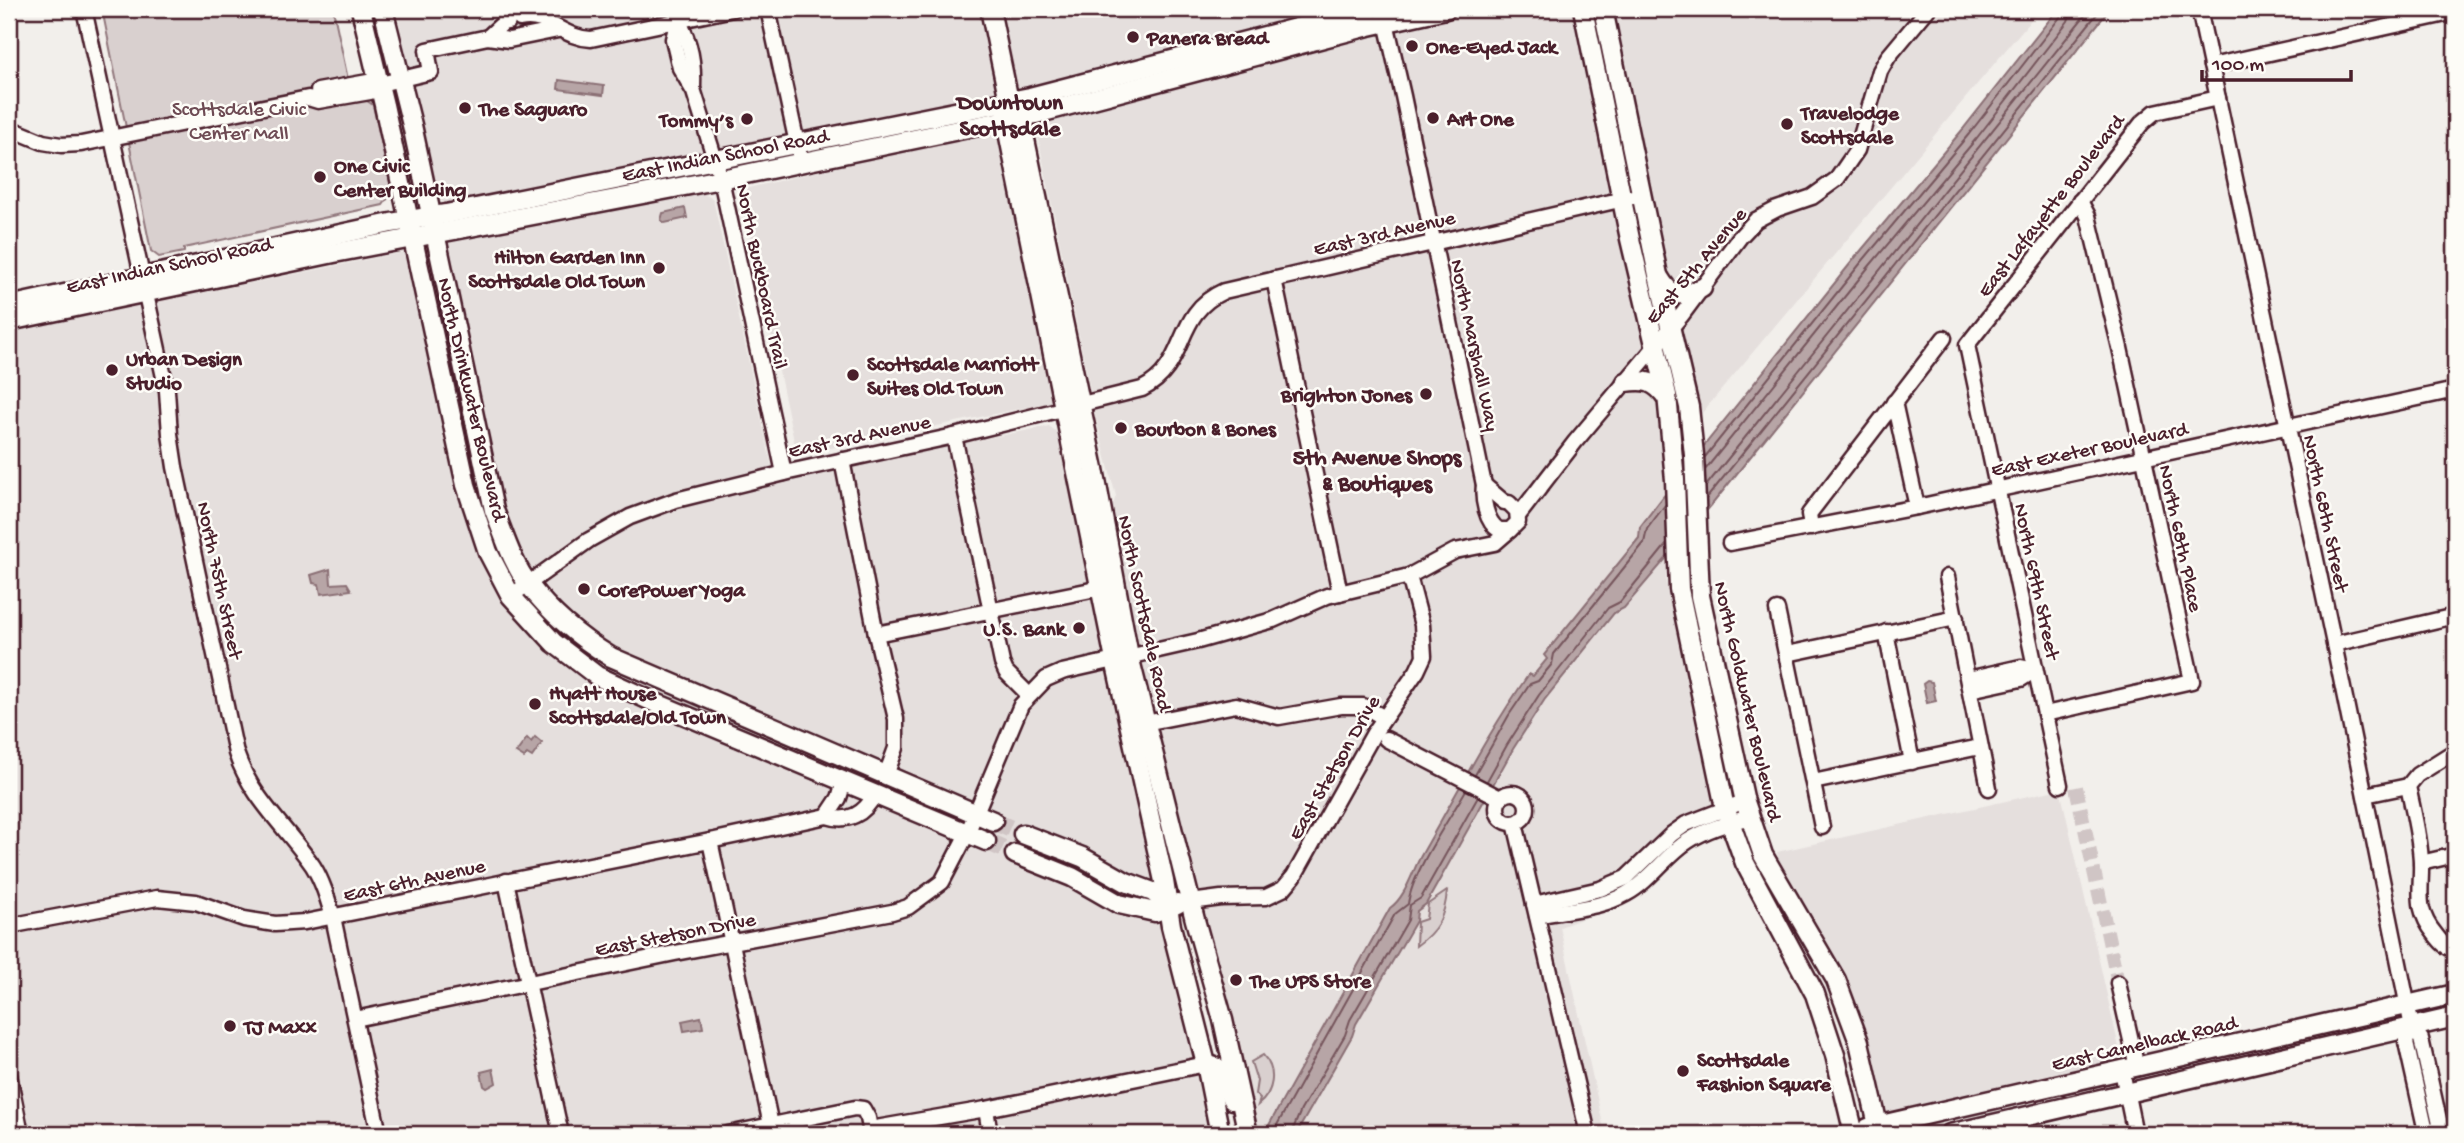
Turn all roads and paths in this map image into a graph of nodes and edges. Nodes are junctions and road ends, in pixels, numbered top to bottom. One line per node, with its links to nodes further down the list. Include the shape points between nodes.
1 (84, 9): 28 (street, North 75th Street)
2 (361, 9): 23 (main road, North Drinkwater Boulevard)
3 (383, 9): 22 (main road, North Drinkwater Boulevard)
4 (733, 9): 17 (street)
5 (768, 9): 29 (street)
6 (779, 9): 7 (street)
7 (788, 9)
8 (990, 9): 25 (main road, North Scottsdale Road)
9 (1369, 9): 21 (main road, East Indian School Road)
10 (1446, 9): 16 (main road, East Indian School Road)
11 (1583, 9): 34 (main road, North Goldwater Boulevard)
12 (1603, 9): 33 (main road, North Goldwater Boulevard)
13 (1928, 9): 42 (street, East 5th Avenue, via 1880,71 1857,150 1837,179 1812,197 1756,220)
14 (2199, 9): 20 (street, North 68th Street)
15 (2455, 12): 20 (street)
16 (1385, 15): 21 (main road, East Indian School Road); 38 (street, North Marshall Way)
17 (678, 20): 18 (street, via 591,39); 30 (street, North Buckboard Trail, via 688,37 693,89)
18 (558, 30): 19 (street, via 509,40); 19 (street, via 533,16 503,23)
19 (488, 37): 22 (street, via 427,50 431,72)
20 (2211, 66): 24 (street, North 68th Street)
21 (1174, 70): 25 (main road, East Indian School Road); 26 (main road, East Indian School Road)
22 (401, 78): 23 (street); 36 (main road, North Drinkwater Boulevard)
23 (380, 84): 28 (street, via 317,92 308,98); 37 (main road, North Drinkwater Boulevard)
24 (2218, 98): 35 (street, East Lafayette Boulevard, via 2155,113 2141,123); 55 (street, North 68th Street)
25 (1009, 101): 26 (main road, North Scottsdale Road); 29 (main road, East Indian School Road)
26 (1013, 118): 31 (main road, East Indian School Road); 53 (main road, North Scottsdale Road)
27 (9, 128): 28 (street, via 61,145)
28 (113, 138): 41 (street, North 75th Street)
29 (797, 143): 30 (main road, East Indian School Road); 31 (street)
30 (714, 160): 32 (street, North Buckboard Trail); 36 (main road, East Indian School Road)
31 (801, 162): 32 (main road, East Indian School Road)
32 (721, 179): 36 (main road, East Indian School Road); 60 (street, North Buckboard Trail)
33 (1641, 195): 34 (street, East 3rd Avenue); 39 (main road, North Goldwater Boulevard)
34 (1622, 200): 38 (street, East 3rd Avenue); 48 (main road, North Goldwater Boulevard)
35 (2080, 201): 47 (street, East Lafayette Boulevard); 57 (street, North 68th Place, via 2101,269)
36 (433, 225): 37 (main road, East Indian School Road); 59 (main road, North Drinkwater Boulevard)
37 (410, 230): 41 (main road, East Indian School Road); 54 (main road, North Drinkwater Boulevard)
38 (1433, 242): 40 (street, East 3rd Avenue); 61 (street, North Marshall Way)
39 (1658, 275): 42 (main road, via 1673,293); 45 (main road, North Goldwater Boulevard)
40 (1274, 279): 53 (street, East 3rd Avenue, via 1224,291 1201,305 1176,355 1149,385); 76 (street)
41 (144, 284): 43 (main road, East Indian School Road); 44 (main road, East Indian School Road); 124 (street, North 75th Street, via 167,391 175,467 241,770 313,866)
42 (1702, 288): 45 (street, East 5th Avenue)
43 (9, 306)
44 (9, 321)
45 (1670, 328): 48 (street, East 5th Avenue); 106 (main road, North Goldwater Boulevard, via 1689,407 1700,596)
46 (1944, 338): 52 (street)
47 (1967, 345): 62 (street, North 69th Street)
48 (1655, 346): 49 (street, East 5th Avenue); 51 (main road, North Goldwater Boulevard)
49 (1626, 382): 51 (main road, via 1648,381); 63 (street, East 5th Avenue)
50 (2455, 390): 55 (street, East Exeter Boulevard)
51 (1668, 399): 108 (main road, North Goldwater Boulevard, via 1679,589)
52 (1894, 402): 65 (street); 68 (street, via 1809,514)
53 (1073, 407): 56 (street, East 3rd Avenue); 75 (main road, North Scottsdale Road); 86 (main road, North Scottsdale Road)
54 (450, 413): 59 (main road, via 461,419 474,458); 77 (main road, North Drinkwater Boulevard, via 475,519)
55 (2287, 427): 57 (street, East Exeter Boulevard); 84 (street, North 68th Street)
56 (954, 436): 58 (street, East 3rd Avenue); 79 (street)
57 (2143, 458): 62 (street, East Exeter Boulevard); 90 (street, North 68th Place, via 2192,681)
58 (842, 460): 60 (street, East 3rd Avenue); 83 (street)
59 (485, 468): 74 (main road, North Drinkwater Boulevard, via 494,510)
60 (784, 473): 74 (street, East 3rd Avenue, via 690,495 630,517)
61 (1484, 485): 64 (street); 67 (street, North Marshall Way)
62 (1998, 489): 65 (street, East Exeter Boulevard); 87 (street, North 69th Street)
63 (1535, 492): 64 (street, East 5th Avenue); 66 (street, East 5th Avenue)
64 (1507, 503): 66 (street); 67 (street, via 1494,506)
65 (1917, 507): 68 (street, East Exeter Boulevard)
66 (1518, 516): 69 (street)
67 (1490, 520): 69 (street, via 1499,530); 71 (street)
68 (1811, 528): 70 (street, East Exeter Boulevard)
69 (1510, 530): 71 (street, via 1496,543)
70 (1730, 543)
71 (1474, 545): 72 (street)
72 (1409, 576): 76 (street); 91 (street, East Stetson Drive, via 1424,656)
73 (1947, 577): 81 (street)
74 (528, 584): 77 (street, East 3rd Avenue); 97 (main road, North Drinkwater Boulevard, via 564,624 611,657)
75 (1101, 588): 79 (street); 86 (main road, North Scottsdale Road)
76 (1340, 593): 86 (street, via 1273,620)
77 (512, 596): 98 (main road, North Drinkwater Boulevard, via 554,643 597,676)
78 (1777, 610): 85 (street)
79 (991, 611): 83 (street); 89 (street, via 1006,672)
80 (2455, 617): 84 (street)
81 (1956, 618): 82 (street); 88 (street)
82 (1886, 632): 85 (street); 96 (street)
83 (876, 634): 97 (street, via 897,719 896,748)
84 (2334, 644): 104 (street, North 68th Street)
85 (1787, 654): 99 (street)
86 (1122, 658): 89 (street, via 1054,675); 92 (main road, North Scottsdale Road); 122 (main road, North Scottsdale Road)
87 (2035, 670): 88 (street, via 2021,679); 90 (street, North 69th Street)
88 (1969, 685): 94 (street)
89 (1029, 695): 107 (street, via 1007,734)
90 (2045, 714): 100 (street, North 69th Street)
91 (1383, 717): 92 (street, via 1363,706 1279,717 1236,705); 121 (street, East Stetson Drive, via 1283,889 1265,897)
92 (1145, 723): 121 (main road, North Scottsdale Road)
93 (1386, 739): 105 (street)
94 (1980, 747): 96 (street); 102 (street)
95 (2455, 751): 101 (street)
96 (1912, 762): 99 (street)
97 (886, 775): 107 (main road, North Drinkwater Boulevard)
98 (844, 782): 103 (main road, North Drinkwater Boulevard); 109 (street)
99 (1813, 782): 112 (street)
100 (2060, 785)
101 (2408, 786): 104 (street); 119 (street)
102 (1989, 788)
103 (874, 795): 109 (street, East 6th Avenue, via 857,815); 113 (main road, North Drinkwater Boulevard)
104 (2365, 795): 131 (street, North 68th Street)
105 (1497, 796): 111 (street, via 1499,816); 111 (street, via 1512,792 1524,798 1527,813)
106 (1747, 810): 108 (street); 142 (main road, North Goldwater Boulevard, via 1763,855 1836,980 1859,1042)
107 (975, 814): 110 (main road, North Drinkwater Boulevard); 113 (street, East Stetson Drive)
108 (1727, 815): 123 (street, via 1618,898 1603,904); 145 (main road, North Goldwater Boulevard, via 1750,874 1815,994 1836,1055)
109 (827, 816): 115 (street, East 6th Avenue)
110 (993, 821)
111 (1515, 823): 123 (street)
112 (1822, 827)
113 (967, 834): 116 (main road, North Drinkwater Boulevard); 126 (street, East Stetson Drive, via 942,882 908,907)
114 (1023, 834): 122 (main road, via 1082,857 1153,892)
115 (710, 841): 120 (street, East 6th Avenue); 126 (street)
116 (986, 841)
117 (1015, 854): 122 (main road, via 1072,877 1119,904 1155,912)
118 (2455, 855): 119 (street)
119 (2421, 863): 127 (street, via 2421,911 2446,948)
120 (506, 881): 124 (street, East 6th Avenue); 129 (street)
121 (1191, 902): 122 (main road); 144 (main road, North Scottsdale Road)
122 (1168, 905): 135 (main road, North Scottsdale Road)
123 (1536, 910): 152 (street)
124 (333, 917): 125 (street, East 6th Avenue, via 275,923 244,919 196,902 157,898); 133 (street, North 75th Street)
125 (9, 926)
126 (730, 943): 129 (street, East Stetson Drive); 141 (street)
127 (2455, 950)
128 (2118, 983): 136 (street)
129 (529, 984): 133 (street, East Stetson Drive); 148 (street)
130 (2455, 994): 131 (main road, East Camelback Road)
131 (2408, 1005): 134 (street, North 68th Street); 136 (main road, East Camelback Road)
132 (2455, 1017): 134 (main road)
133 (355, 1019): 147 (street, North 75th Street)
134 (2412, 1027): 138 (main road); 155 (street, North 68th Street, via 2421,1039 2440,1124)
135 (1206, 1064): 140 (street); 144 (main road, via 1222,1073); 151 (main road, North Scottsdale Road)
136 (2130, 1069): 138 (street); 142 (main road, East Camelback Road)
137 (9, 1075): 139 (street)
138 (2126, 1093): 153 (main road); 154 (street)
139 (11, 1098): 146 (street)
140 (986, 1109): 143 (street); 150 (street)
141 (771, 1125): 143 (street, via 855,1108 863,1110); 149 (street)
142 (1879, 1130): 145 (main road, East Camelback Road)
143 (871, 1132)
144 (1247, 1133)
145 (1850, 1133)
146 (21, 1134)
147 (379, 1134)
148 (561, 1134)
149 (728, 1134)
150 (990, 1134)
151 (1220, 1134)
152 (1588, 1134)
153 (1950, 1134)
154 (2135, 1134)
155 (2434, 1134)

